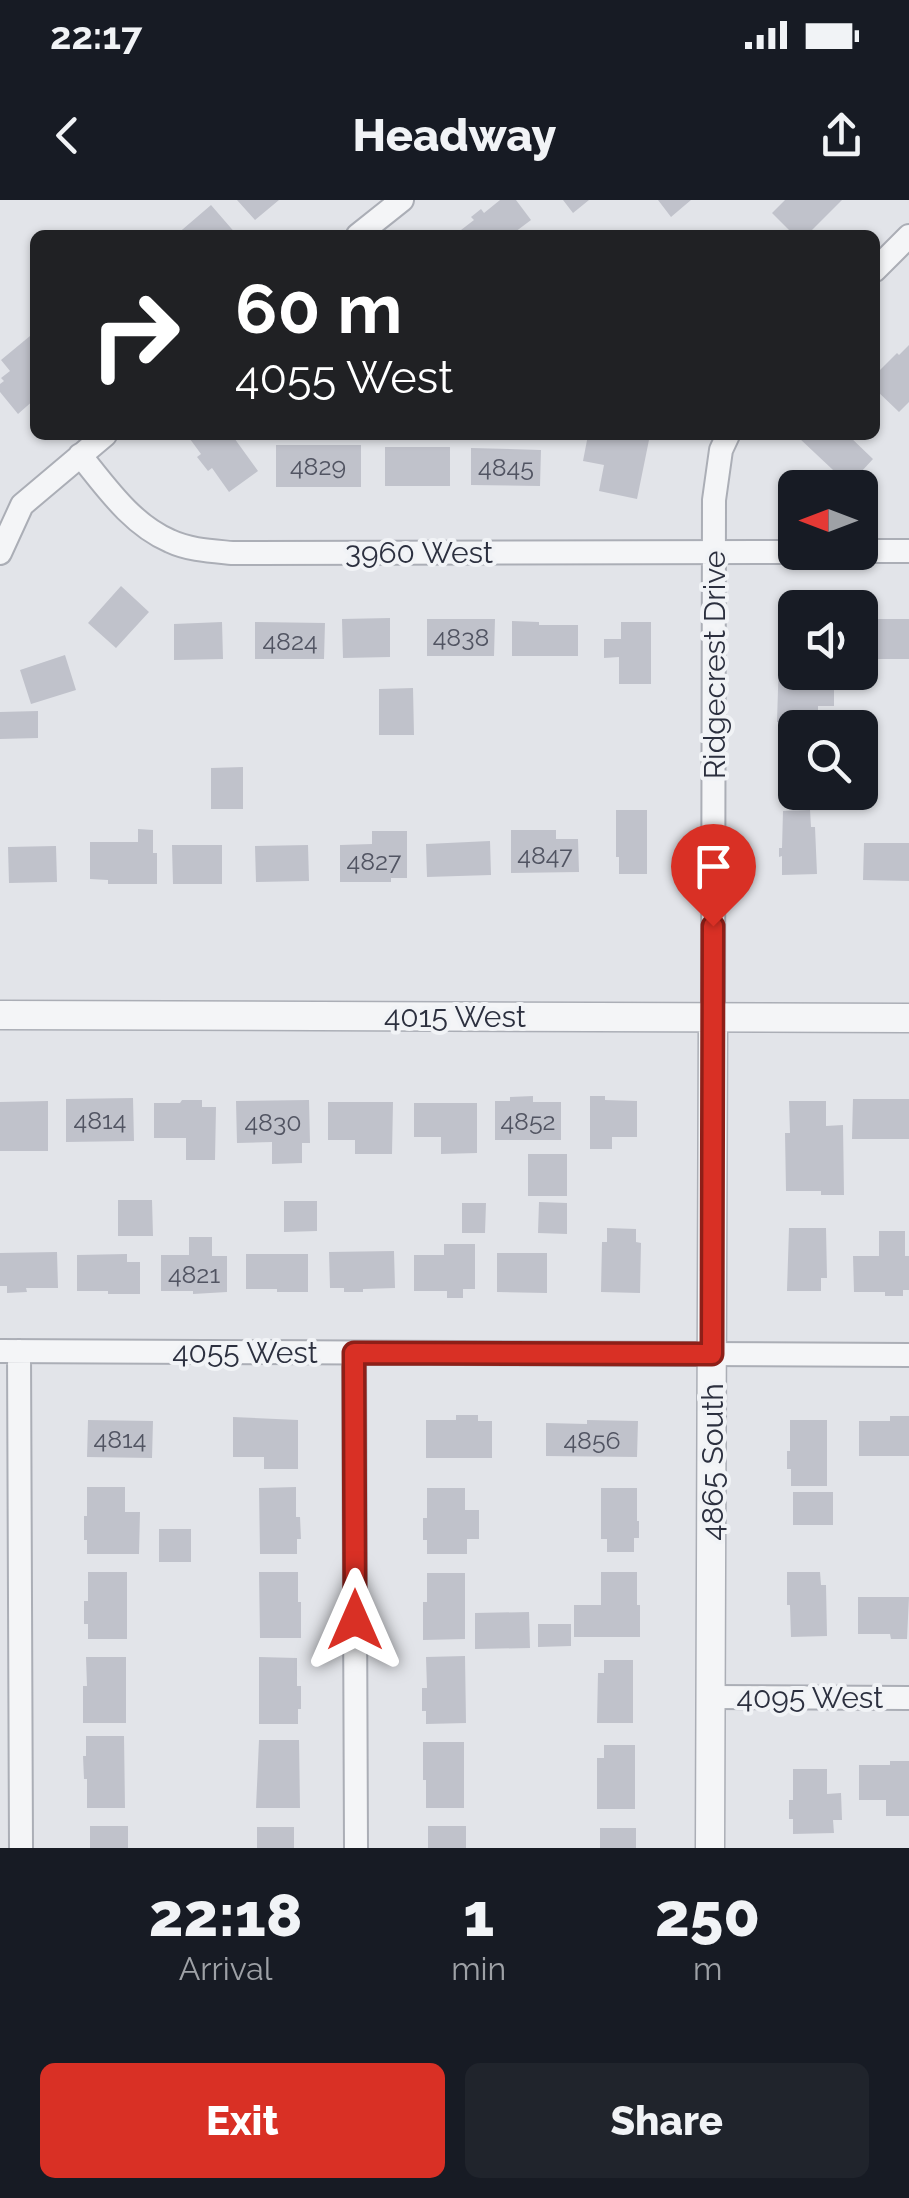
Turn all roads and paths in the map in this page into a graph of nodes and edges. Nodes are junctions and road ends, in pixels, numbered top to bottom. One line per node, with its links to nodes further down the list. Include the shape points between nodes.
1 (402, 200): 2 (street)
2 (364, 230)
3 (909, 236): 4 (street)
4 (880, 265)
5 (99, 440): 7 (street)
6 (726, 440): 9 (street, Ridgecrest Drive, via 714,500)
7 (80, 455): 9 (street, 3960 West, via 145,526 200,550); 12 (street, via 22,505)
8 (909, 551): 11 (street)
9 (715, 552): 10 (street, 3960 West); 14 (street, Ridgecrest Drive)
10 (778, 552)
11 (878, 552)
12 (0, 553)
13 (0, 1015): 14 (street, 4015 West)
14 (713, 1017): 15 (street, 4015 West); 18 (street, 4865 South)
15 (909, 1018)
16 (9, 1351): 17 (street, 4055 West); 22 (street)
17 (354, 1353): 18 (street, 4055 West); 23 (street)
18 (712, 1354): 19 (street, 4055 West); 20 (street, 4865 South)
19 (909, 1355)
20 (710, 1697): 21 (street, 4095 West); 24 (street, 4865 South)
21 (909, 1698)
22 (21, 1848)
23 (356, 1848)
24 (710, 1848)

